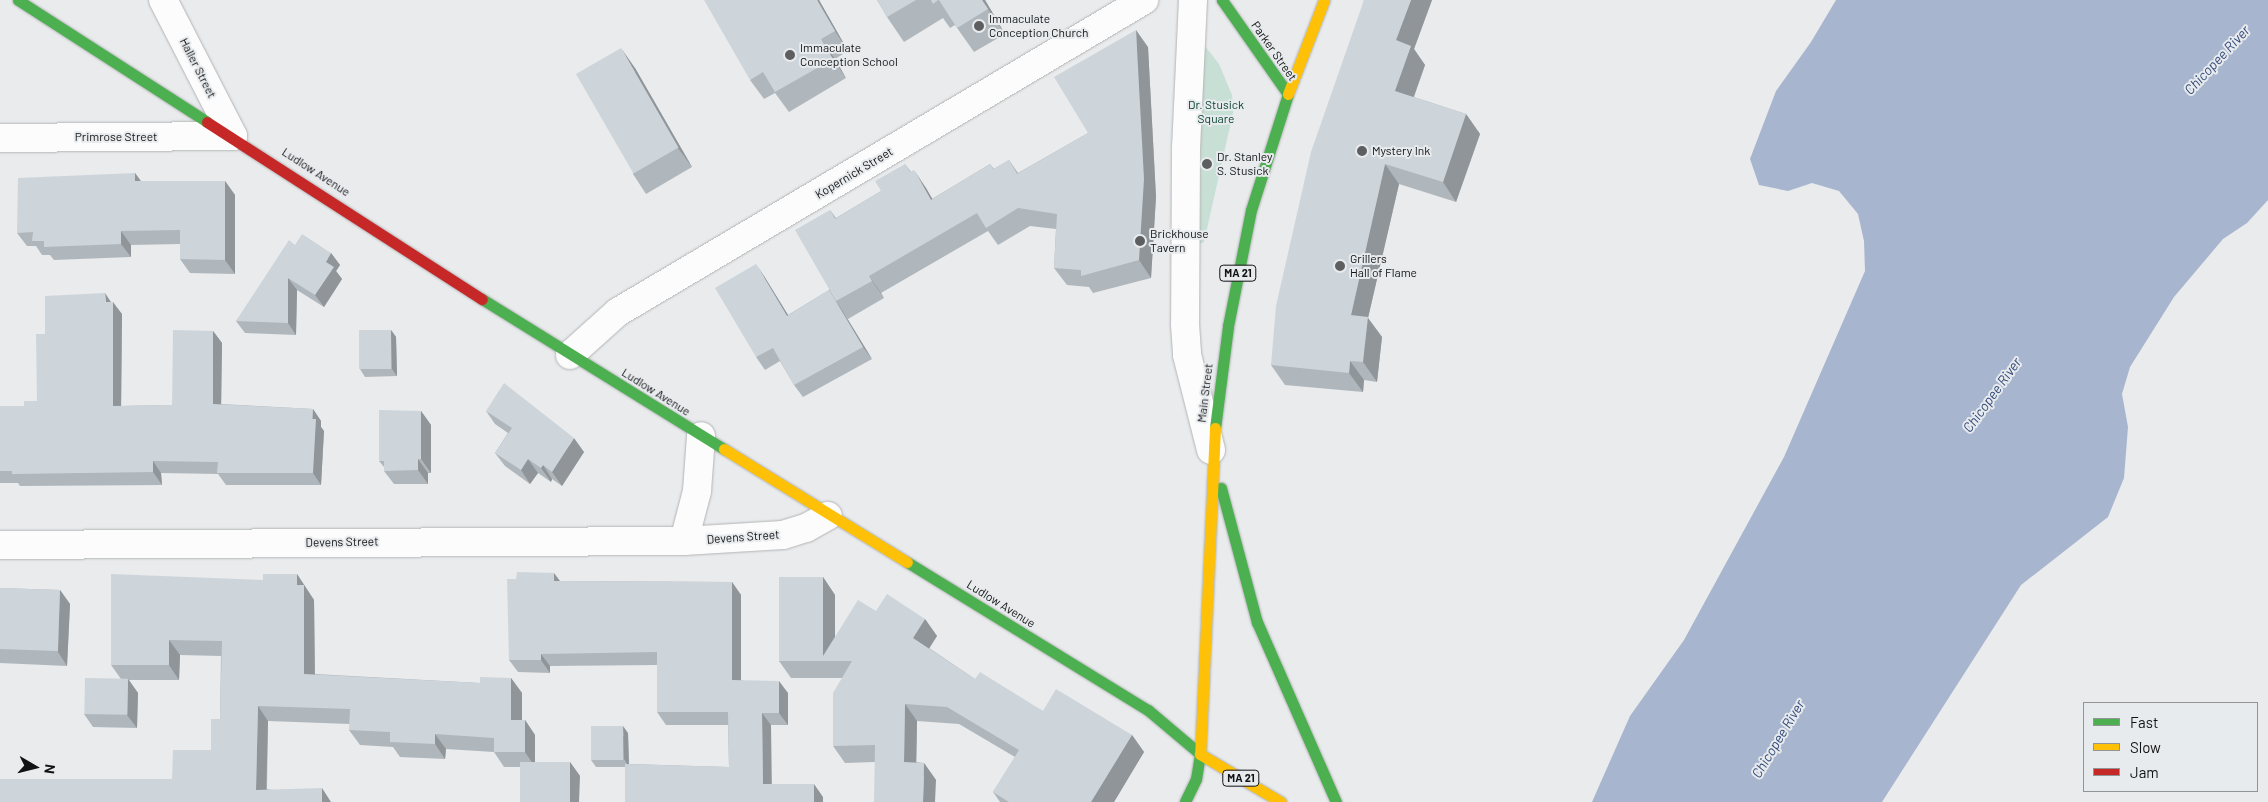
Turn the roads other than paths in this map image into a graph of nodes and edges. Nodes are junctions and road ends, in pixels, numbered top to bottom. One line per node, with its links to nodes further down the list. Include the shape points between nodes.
1 (18, 0): 8 (main road, Ludlow Avenue)
2 (163, 0): 8 (street, Haller Street)
3 (1144, 0): 10 (street, Kopernick Street, via 618,312)
4 (1193, 0): 12 (street, via 1186,148 1185,324 1187,355)
5 (1222, 0): 7 (main road, Parker Street)
6 (1324, 0): 7 (main road, Main Street)
7 (1288, 94): 12 (main road, Main Street / MA 21, via 1262,170 1242,252 1222,373)
8 (233, 136): 9 (street, Primrose Street); 10 (main road, Ludlow Avenue)
9 (0, 138)
10 (570, 355): 11 (main road, Ludlow Avenue)
11 (701, 436): 13 (main road, Ludlow Avenue); 14 (street, via 697,491)
12 (1213, 458): 16 (main road, Main Street / MA 21); 19 (main road, via 1257,622)
13 (828, 516): 14 (street, Devens Street, via 783,535); 16 (main road, Ludlow Avenue, via 1148,710)
14 (684, 541): 15 (street, Devens Street)
15 (0, 546)
16 (1200, 754): 17 (main road, Main Street, via 1196,778); 18 (main road, Ludlow Avenue / MA 21)
17 (1186, 802)
18 (1281, 802)
19 (1336, 802)

